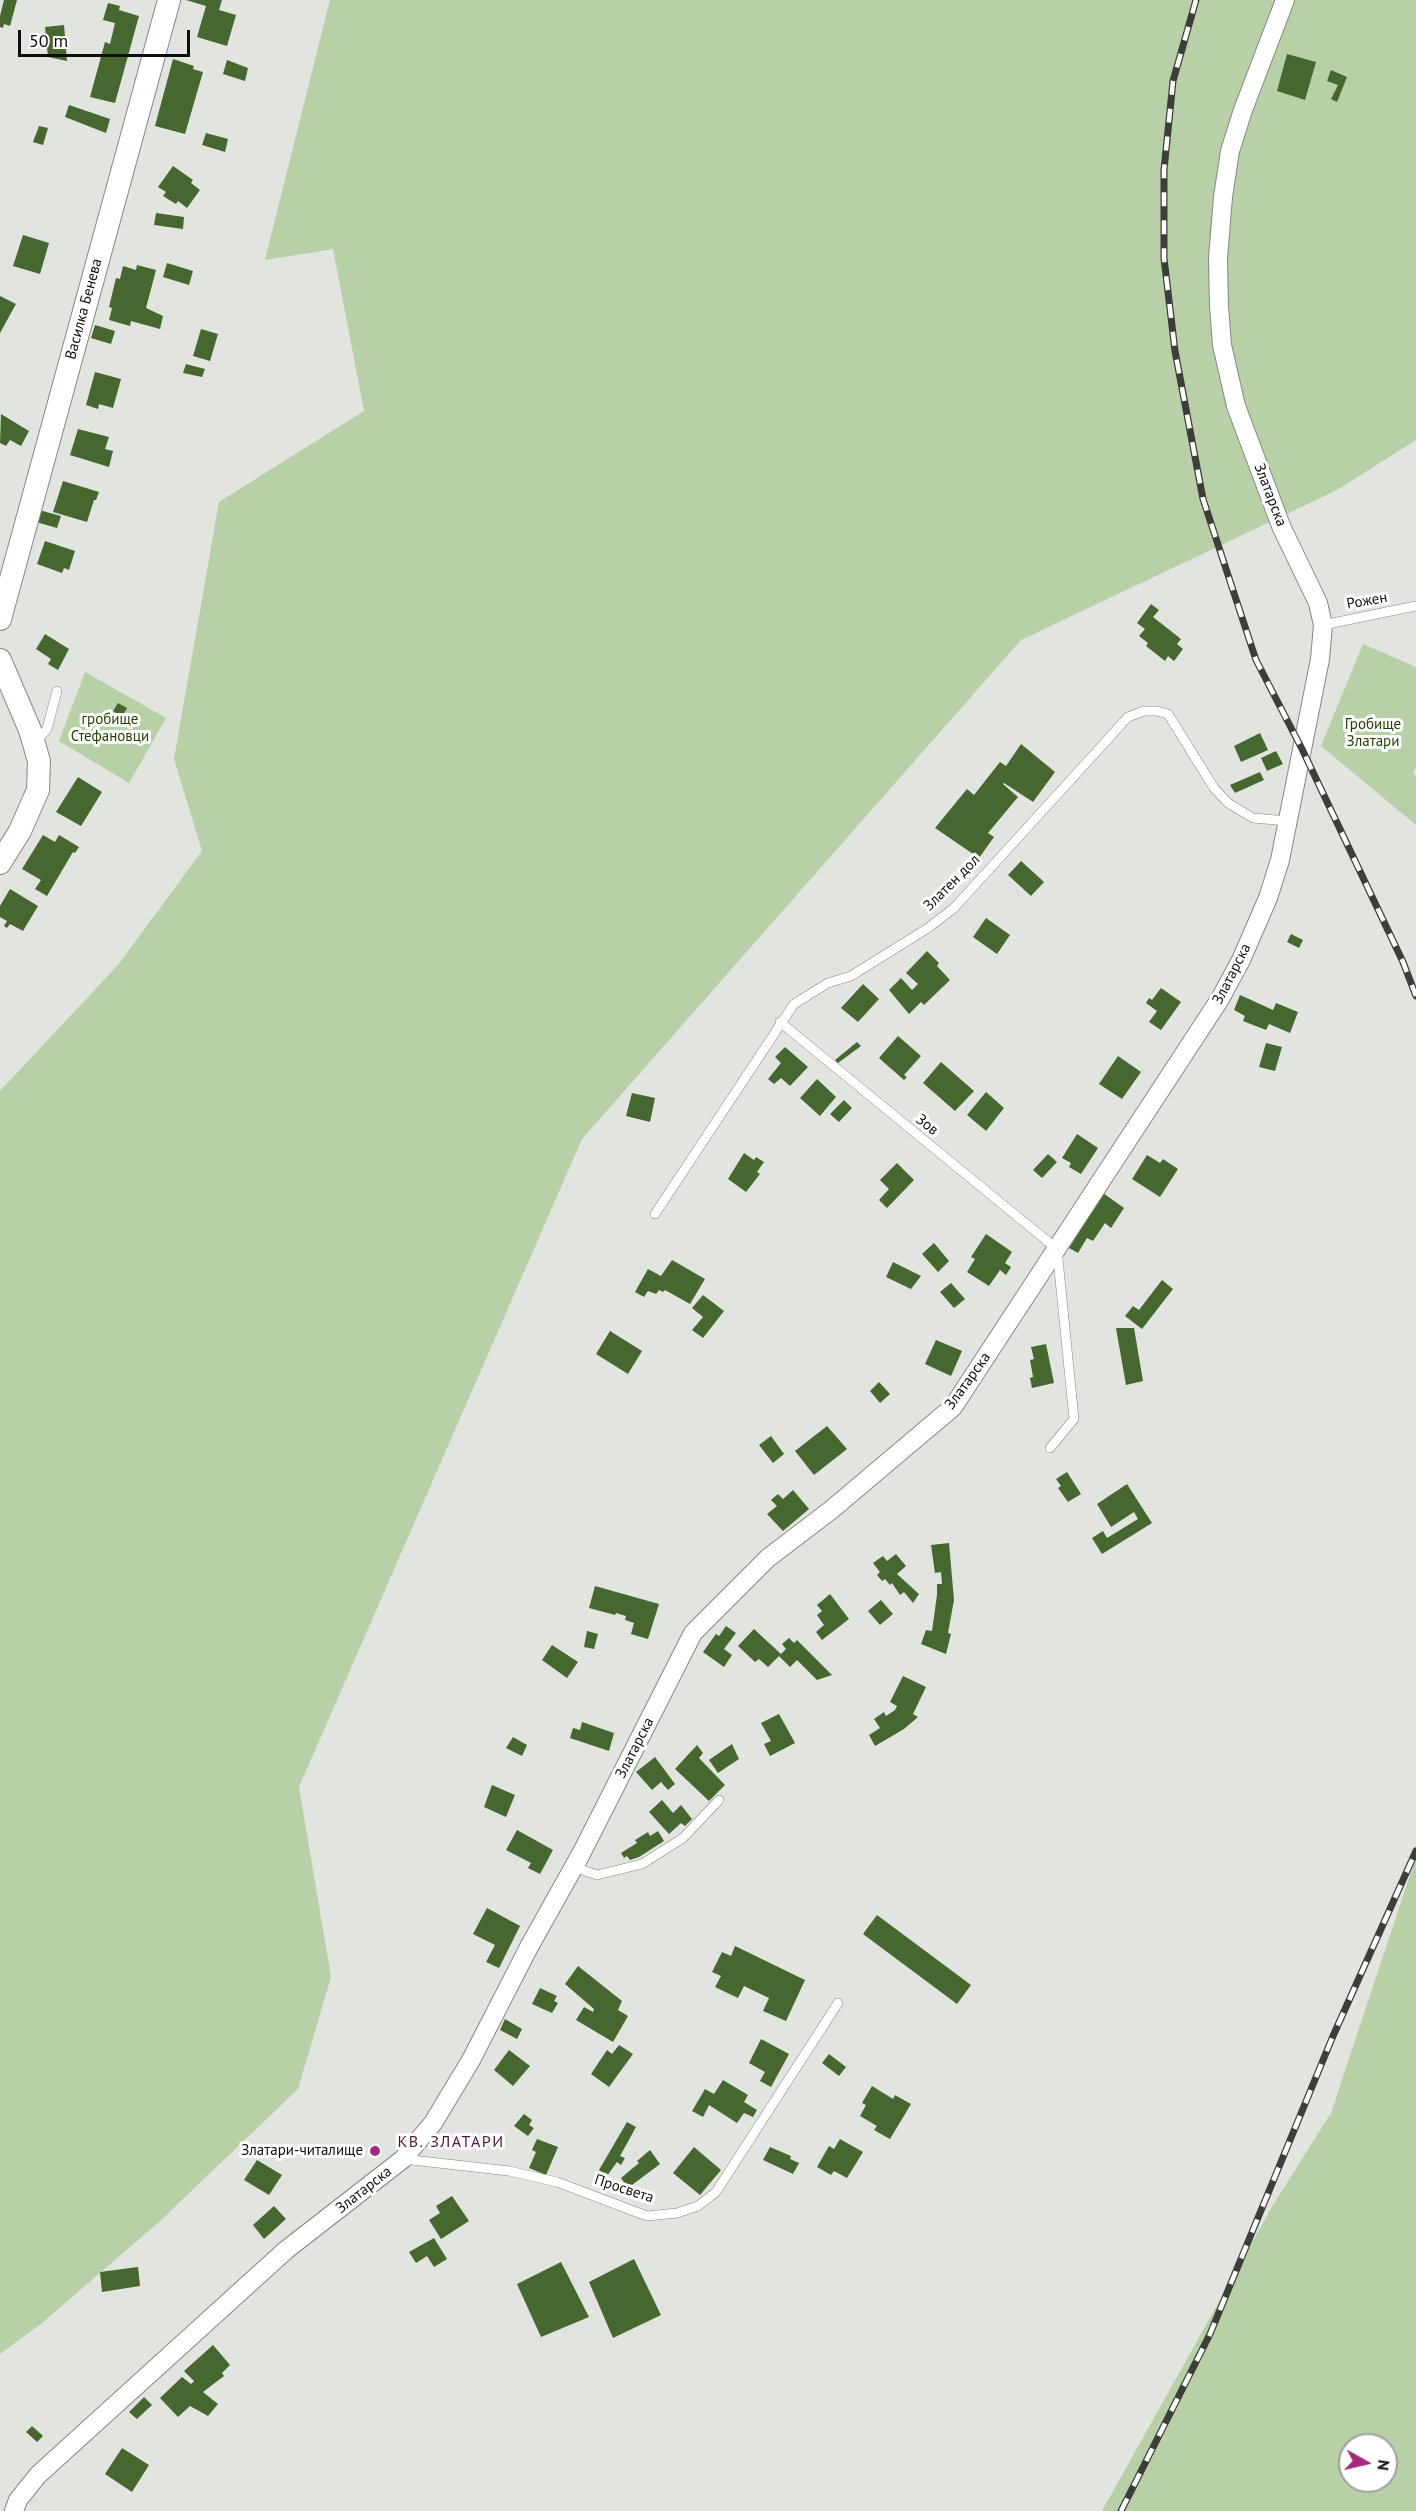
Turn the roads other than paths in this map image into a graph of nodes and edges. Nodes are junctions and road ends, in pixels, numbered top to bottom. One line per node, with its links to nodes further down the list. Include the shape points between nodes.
1 (169, 0): 4 (street, Василка Бенева)
2 (1285, 0): 5 (street, Златарска, via 1230,151 1218,258 1222,345 1236,406 1281,526 1318,603)
3 (1416, 606): 5 (lane, Рожен)
4 (0, 619)
5 (1323, 625): 9 (street, Златарска, via 1320,659)
6 (0, 660): 8 (street)
7 (57, 691): 8 (lane, via 47,729)
8 (34, 743): 10 (street, via 39,761 38,790)
9 (1288, 821): 11 (lane, Златен дол, via 1252,818 1228,803 1214,789 1168,714 1144,711 1128,717 954,908 851,976 828,983 794,1004); 13 (street, Златарска, via 1268,898 1220,999)
10 (0, 863)
11 (780, 1022): 12 (lane, Златен дол); 13 (lane, Зов)
12 (655, 1215)
13 (1057, 1249): 14 (lane, via 1074,1419); 16 (street, Златарска, via 953,1407 768,1558 693,1633)
14 (1050, 1448)
15 (719, 1800): 16 (lane, via 683,1838 642,1864 597,1875)
16 (574, 1867): 18 (street, Златарска, via 460,2079 433,2123)
17 (838, 2003): 18 (lane, Просвета, via 716,2192 698,2206 678,2214 647,2216 557,2182 498,2169)
18 (404, 2159): 19 (street, Златарска, via 286,2250 38,2475)
19 (14, 2511)

